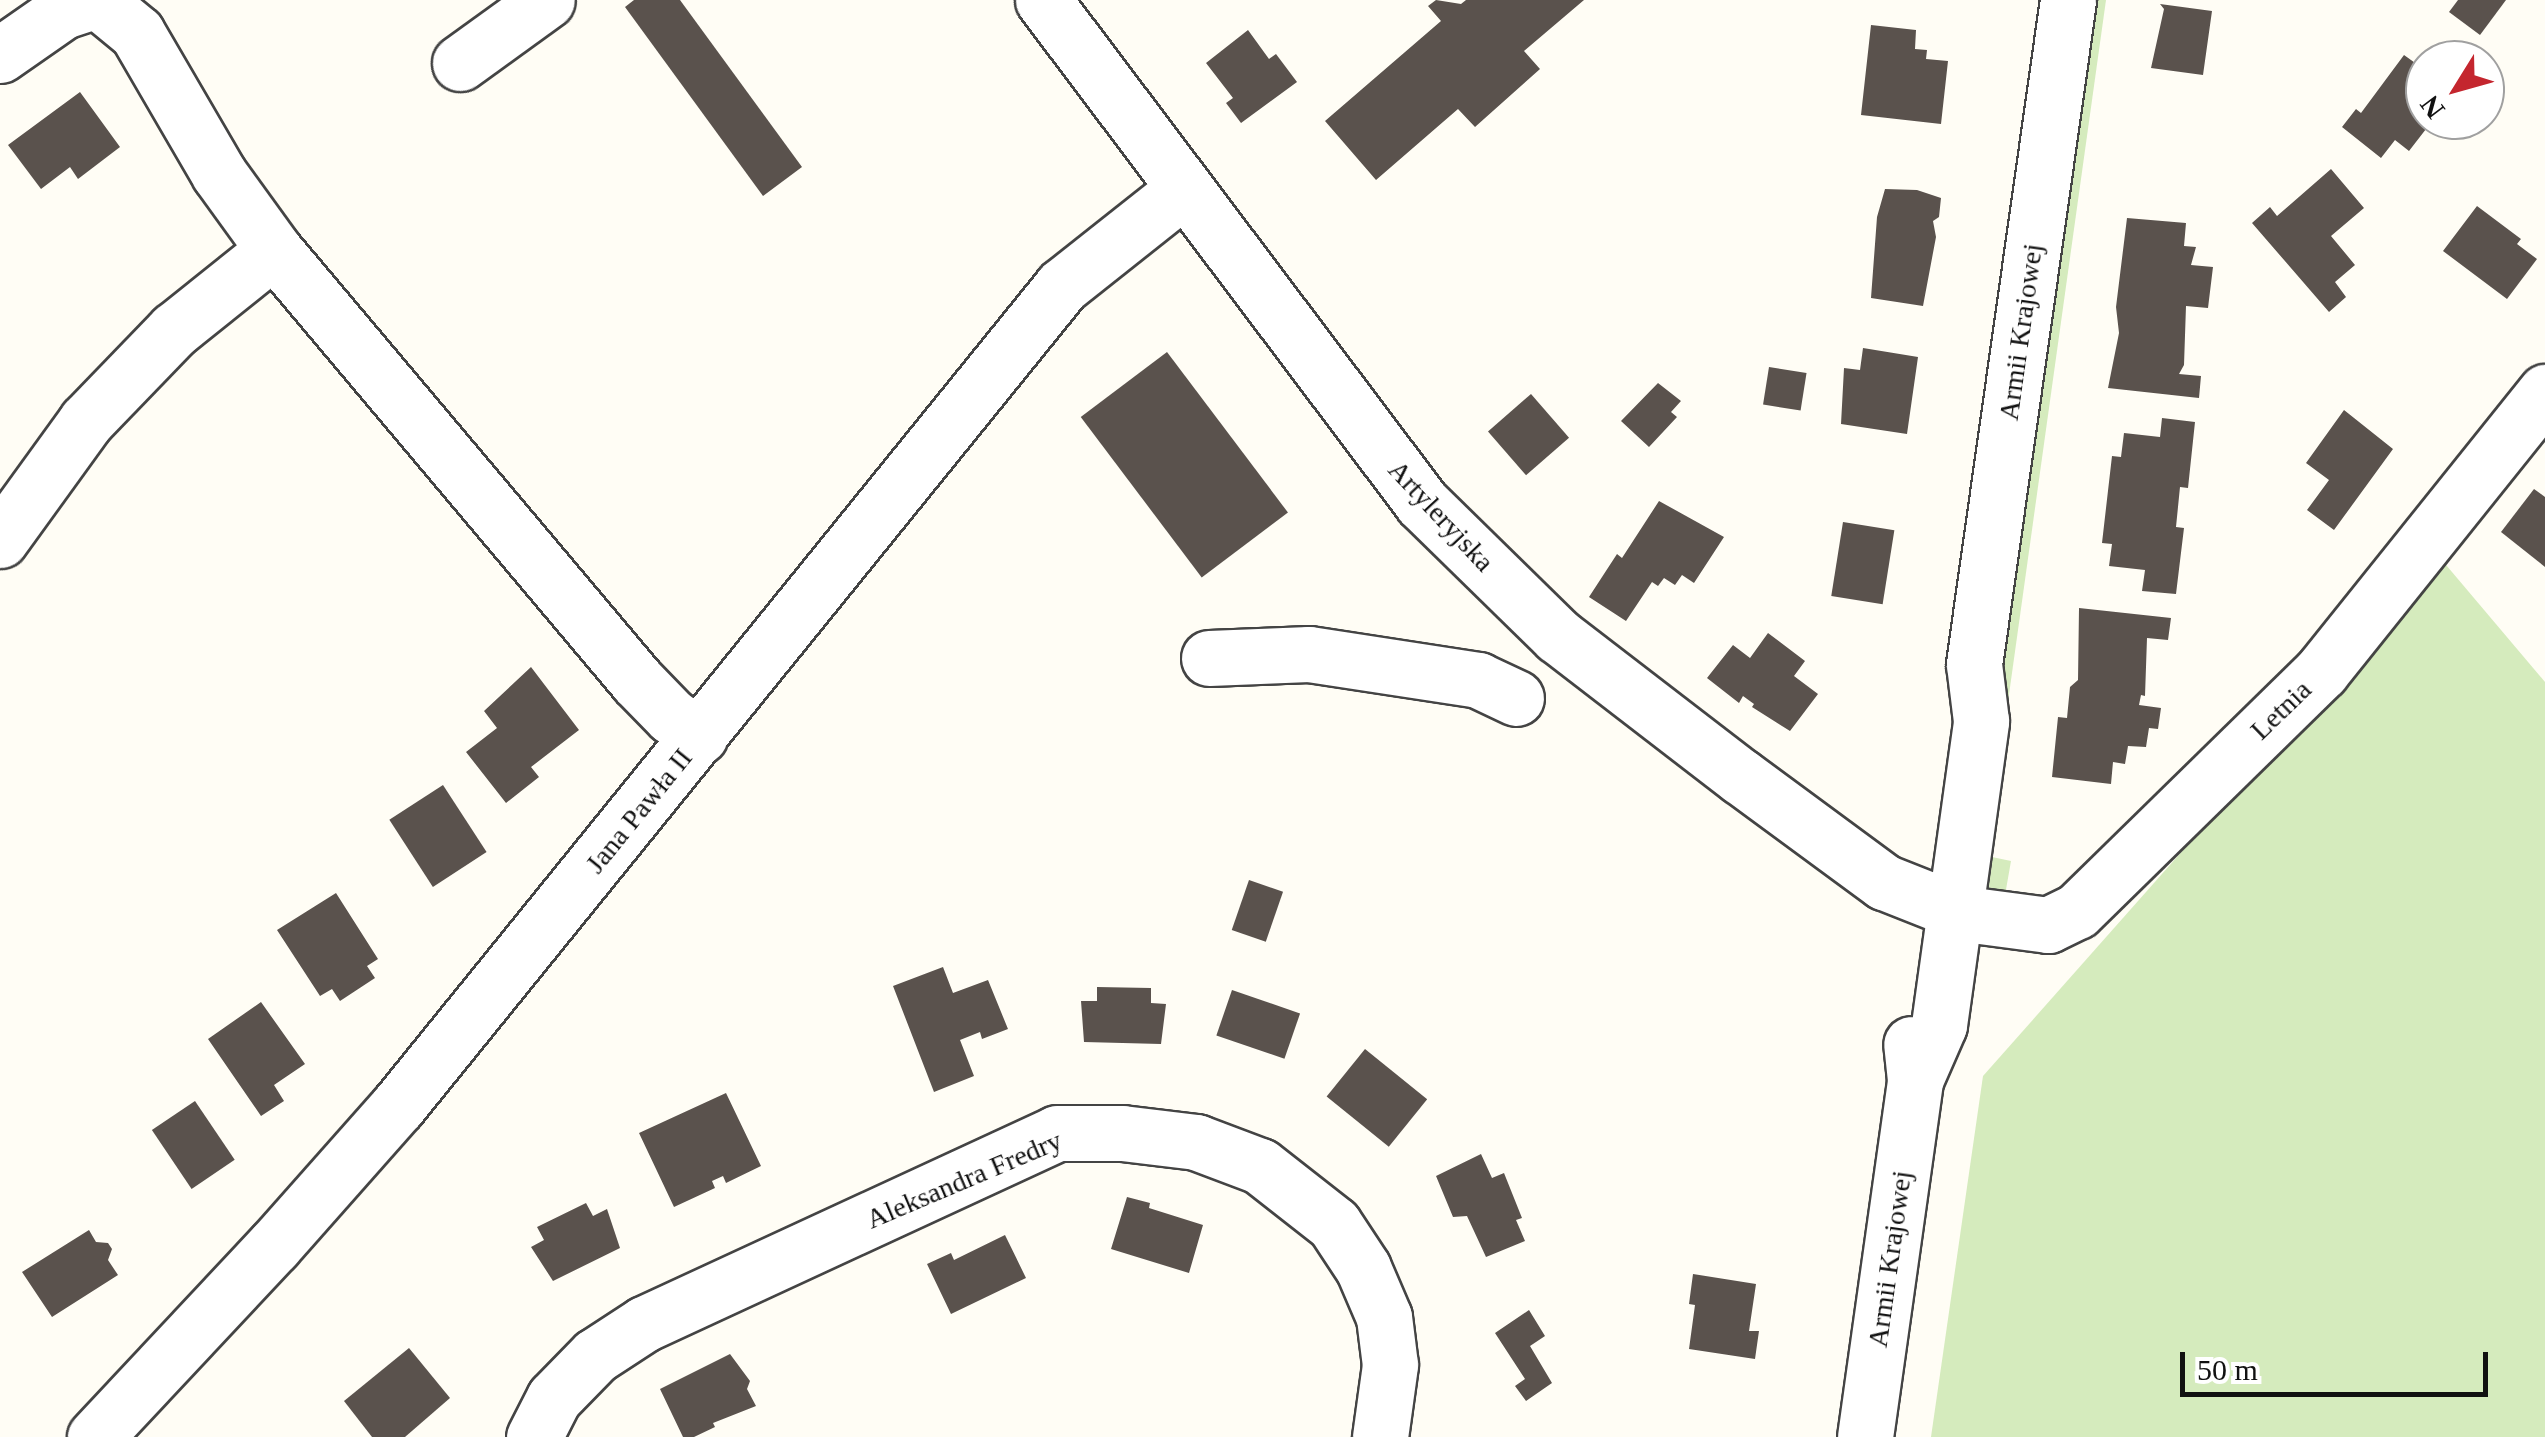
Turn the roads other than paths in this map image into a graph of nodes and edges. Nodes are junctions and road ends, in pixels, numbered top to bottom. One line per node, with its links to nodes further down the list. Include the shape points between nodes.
1 (97, 0): 5 (street, via 63,10); 8 (street, via 137,33 219,174)
2 (547, 0): 6 (street)
3 (1043, 0): 7 (street, Artyleryjska)
4 (2068, 0): 14 (street, Armii Krajowej, via 1974,664 1952,716)
5 (0, 55)
6 (460, 64)
7 (1183, 190): 13 (street, Jana Pawła II, via 1062,286); 14 (street, Artyleryjska, via 1422,504 1558,636 1863,868)
8 (274, 250): 10 (street, via 174,330 86,420); 13 (street, via 637,681)
9 (2545, 392): 14 (street, Letnia, via 2320,672 2077,911 2033,925)
10 (0, 540)
11 (1210, 658): 12 (street, via 1310,654 1478,680)
12 (1516, 698)
13 (700, 736): 15 (street, Jana Pawła II, via 351,1160)
14 (1939, 906): 18 (street, Armii Krajowej, via 1939,1025 1915,1080)
15 (95, 1437)
16 (534, 1437): 17 (street, Aleksandra Fredry, via 554,1398 581,1370 644,1324 1056,1134 1086,1133 1196,1142 1260,1166 1334,1224 1364,1268 1384,1317 1390,1365)
17 (1380, 1437)
18 (1866, 1437)

